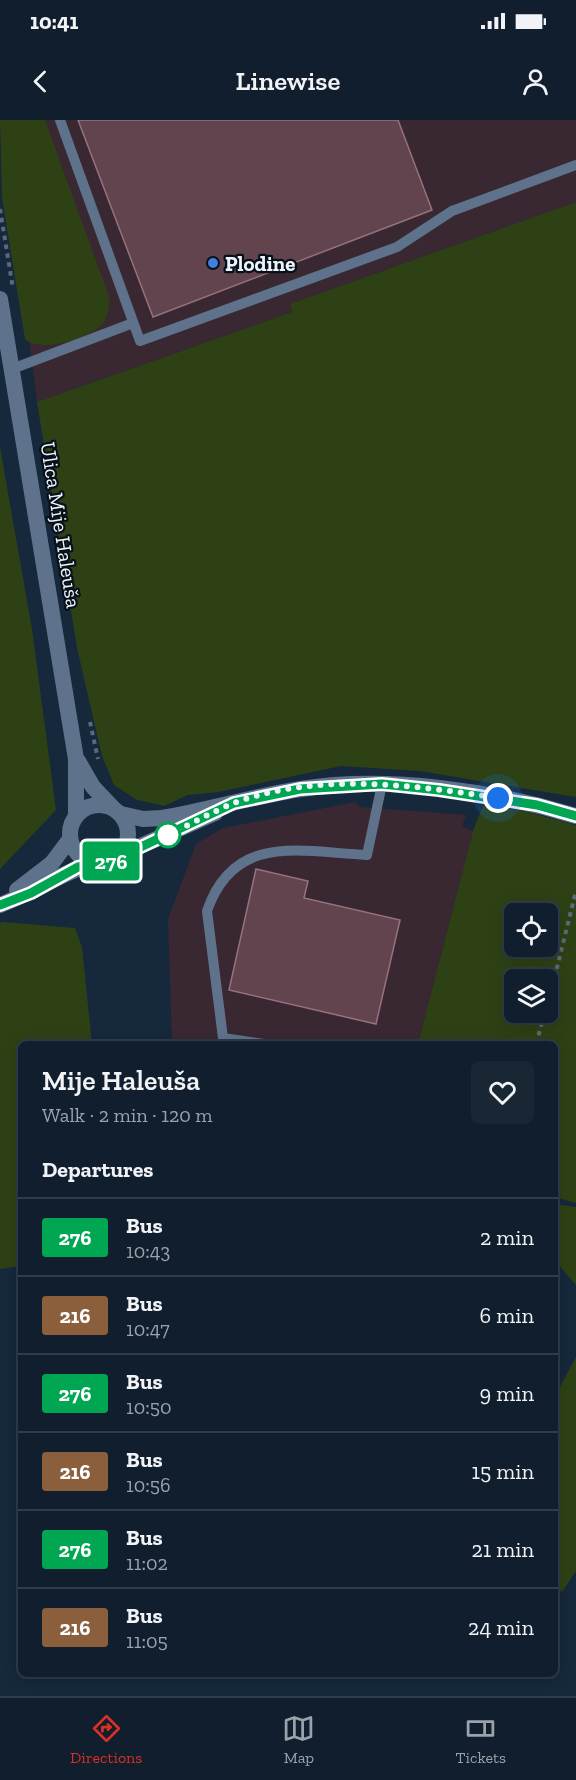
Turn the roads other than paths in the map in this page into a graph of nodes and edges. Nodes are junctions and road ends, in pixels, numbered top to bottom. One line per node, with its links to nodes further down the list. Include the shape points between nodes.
1 (60, 120): 4 (lane)
2 (576, 165): 4 (lane, via 452,212 397,247 140,340)
3 (7, 298): 5 (main road, Ulica Mije Haleuša)
4 (133, 323): 5 (lane)
5 (12, 369): 6 (main road, Ulica Mije Haleuša)
6 (76, 759): 9 (main road, Ulica Mije Haleuša, via 97,793); 10 (main road, Ulica Mije Haleuša)
7 (382, 784): 8 (main road, via 300,789); 11 (main road, via 537,805); 16 (lane, via 367,855 269,851 243,860 223,876 213,891 207,911 223,1038)
8 (234, 803): 9 (main road, via 162,818 143,819); 13 (main road)
9 (117, 811): 10 (main road, via 93,805); 13 (main road, via 128,831 128,840)
10 (76, 815): 12 (main road)
11 (576, 816)
12 (70, 839): 14 (main road, via 78,855); 15 (main road, via 43,872)
13 (118, 856): 14 (main road)
14 (93, 863): 15 (main road, via 31,893)
15 (0, 903)
16 (244, 1041)

